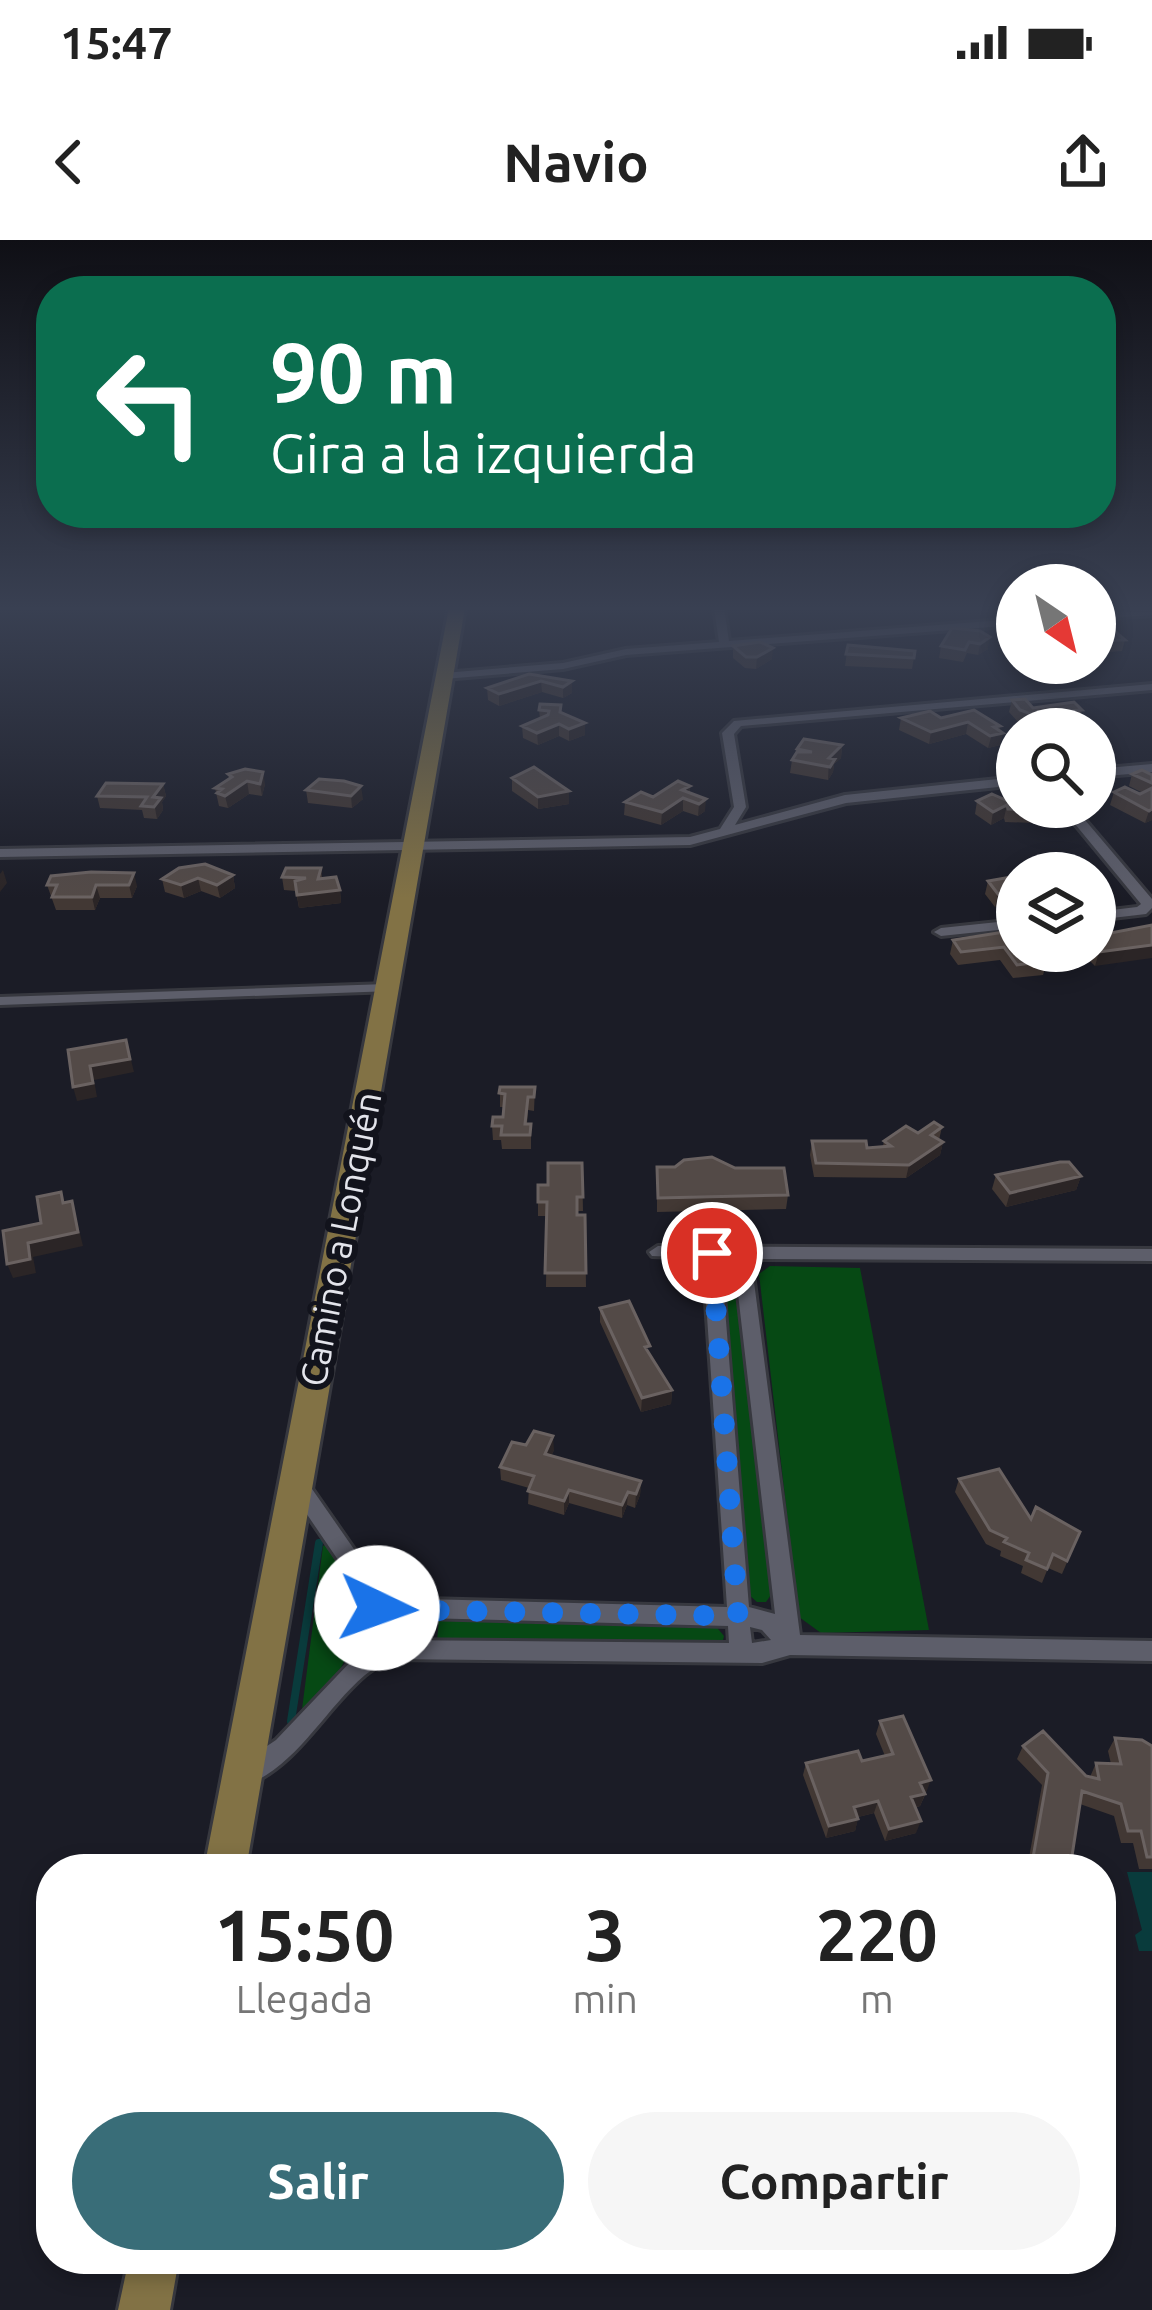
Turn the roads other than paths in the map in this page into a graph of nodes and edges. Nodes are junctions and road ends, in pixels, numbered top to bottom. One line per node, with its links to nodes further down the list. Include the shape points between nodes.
1 (439, 705): 8 (main road, Camino a Lonquén)
2 (950, 705): 7 (street, via 738,723 728,733 740,807)
3 (1152, 768): 4 (street)
4 (1116, 771)
5 (996, 783): 7 (street, via 845,799)
6 (1085, 828): 9 (street)
7 (723, 832): 8 (street, via 679,842)
8 (413, 844): 10 (street); 15 (main road, Camino a Lonquén)
9 (1105, 852)
10 (0, 853)
11 (1116, 865): 12 (street, via 1149,904)
12 (1116, 914)
13 (996, 927): 14 (street)
14 (941, 932)
15 (387, 988): 16 (street); 21 (main road, Camino a Lonquén)
16 (0, 1000)
17 (658, 1252): 18 (street)
18 (712, 1253): 19 (street); 23 (street)
19 (742, 1253): 20 (street); 24 (street)
20 (1152, 1255)
21 (296, 1482): 22 (street); 28 (main road, Camino a Lonquén)
22 (374, 1600): 23 (street, via 400,1610); 27 (street)
23 (738, 1616): 24 (street, via 769,1622); 26 (street)
24 (790, 1645): 25 (street); 26 (street)
25 (1152, 1651)
26 (741, 1653): 27 (street, via 413,1648)
27 (366, 1659): 28 (street, via 311,1722)
28 (241, 1778): 29 (main road, Camino a Lonquén)
29 (228, 1854)
30 (151, 2274): 31 (main road)
31 (144, 2310)

